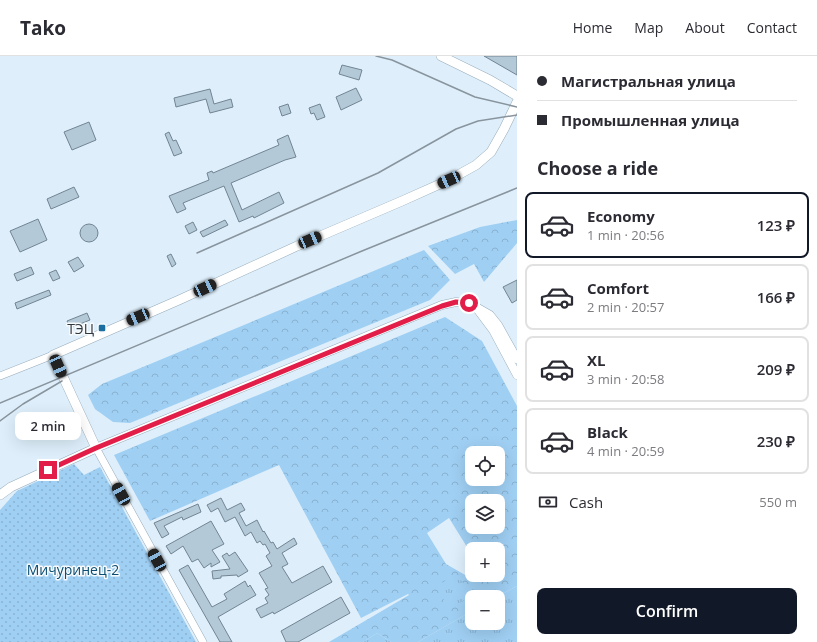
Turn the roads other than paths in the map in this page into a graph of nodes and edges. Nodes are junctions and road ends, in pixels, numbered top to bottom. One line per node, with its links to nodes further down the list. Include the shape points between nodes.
1 (441, 56): 2 (main road)
2 (517, 96)
3 (517, 102): 5 (main road, via 491,152 462,173)
4 (477, 307): 6 (street, via 490,315 498,325); 7 (street, via 493,330); 9 (street, via 469,303 456,302 442,306)
5 (53, 354): 8 (street); 9 (main road)
6 (517, 359)
7 (517, 375)
8 (0, 376)
9 (96, 448): 10 (main road, via 11,487); 11 (street)
10 (0, 495)
11 (203, 642)

